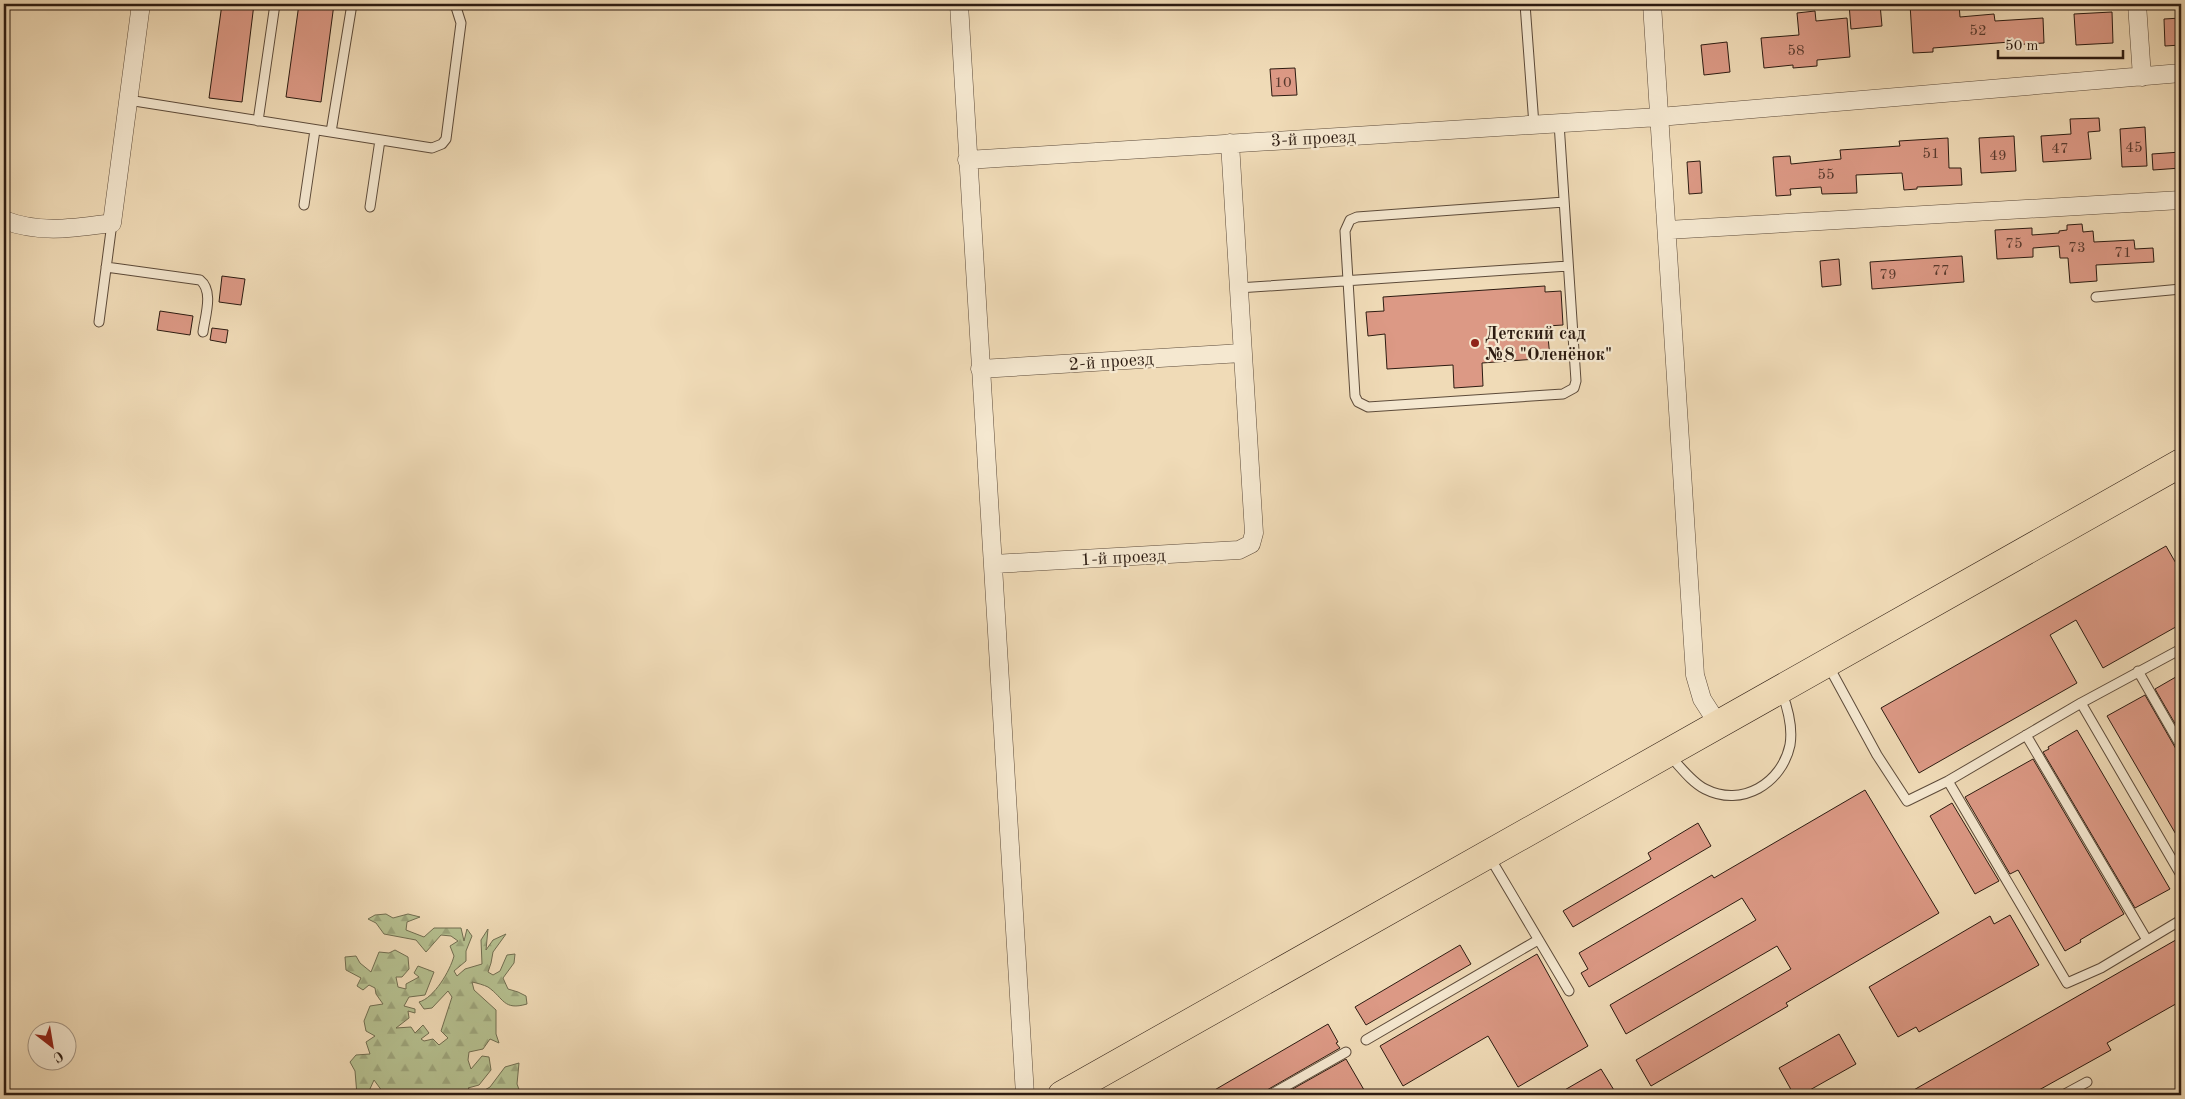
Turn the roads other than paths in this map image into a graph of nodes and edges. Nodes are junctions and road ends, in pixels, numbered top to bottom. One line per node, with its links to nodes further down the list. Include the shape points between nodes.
1 (141, 4): 11 (street)
2 (275, 4): 13 (lane)
3 (352, 4): 17 (lane)
4 (455, 4): 18 (lane, via 461,23 446,139 432,148)
5 (959, 4): 20 (street)
6 (1525, 4): 15 (lane)
7 (1652, 4): 12 (street)
8 (2137, 4): 10 (street)
9 (2181, 73): 10 (street, 3-й проезд)
10 (2142, 77): 12 (street, 3-й проезд)
11 (128, 100): 13 (lane); 26 (street)
12 (1659, 117): 14 (street, 3-й проезд); 27 (street)
13 (258, 120): 16 (lane)
14 (1559, 123): 15 (street, 3-й проезд); 22 (lane)
15 (1534, 125): 19 (street, 3-й проезд)
16 (315, 130): 17 (lane); 23 (lane)
17 (331, 132): 18 (lane)
18 (380, 140): 24 (lane)
19 (1230, 143): 20 (street, 3-й проезд); 31 (street)
20 (967, 160): 37 (street)
21 (2181, 200): 27 (street)
22 (1564, 202): 28 (lane); 30 (lane, via 1358,217 1350,220 1345,231)
23 (304, 205)
24 (370, 207)
25 (4, 220): 26 (street, via 42,230)
26 (112, 223): 29 (lane)
27 (1667, 230): 45 (street, via 1694,675 1702,699)
28 (1568, 266): 30 (lane); 30 (lane, via 1574,388 1563,394 1368,407 1358,402 1355,396)
29 (106, 267): 34 (lane); 35 (lane, via 200,280 208,295)
30 (1348, 280): 31 (lane)
31 (1238, 288): 36 (street)
32 (2181, 289): 33 (lane)
33 (2096, 296)
34 (99, 322)
35 (203, 332)
36 (1242, 352): 37 (street, 2-й проезд); 39 (street, 1-й проезд, via 1254,533 1251,544 1239,550)
37 (980, 369): 39 (street)
38 (2181, 463): 41 (main road)
39 (994, 564): 59 (street)
40 (2181, 649): 42 (lane)
41 (1826, 663): 43 (main road); 49 (lane, via 1907,801)
42 (2138, 671): 44 (lane); 47 (lane)
43 (1780, 689): 45 (main road); 48 (lane, via 1788,709 1790,744 1778,774 1768,784 1743,794 1716,794 1694,780)
44 (2081, 703): 46 (lane); 51 (lane)
45 (1718, 724): 48 (main road)
46 (2026, 735): 49 (lane); 54 (lane)
47 (2181, 746)
48 (1668, 753): 50 (main road)
49 (1948, 781): 54 (lane, via 2067,983 2101,968)
50 (1488, 854): 53 (lane); 60 (main road)
51 (2181, 875)
52 (2181, 920): 54 (lane)
53 (1538, 940): 55 (lane); 56 (lane)
54 (2147, 940)
55 (1569, 991)
56 (1366, 1040)
57 (1346, 1052): 61 (lane)
58 (2087, 1082): 62 (lane)
59 (1026, 1095)
60 (1062, 1095)
61 (1270, 1095)
62 (2062, 1095)

